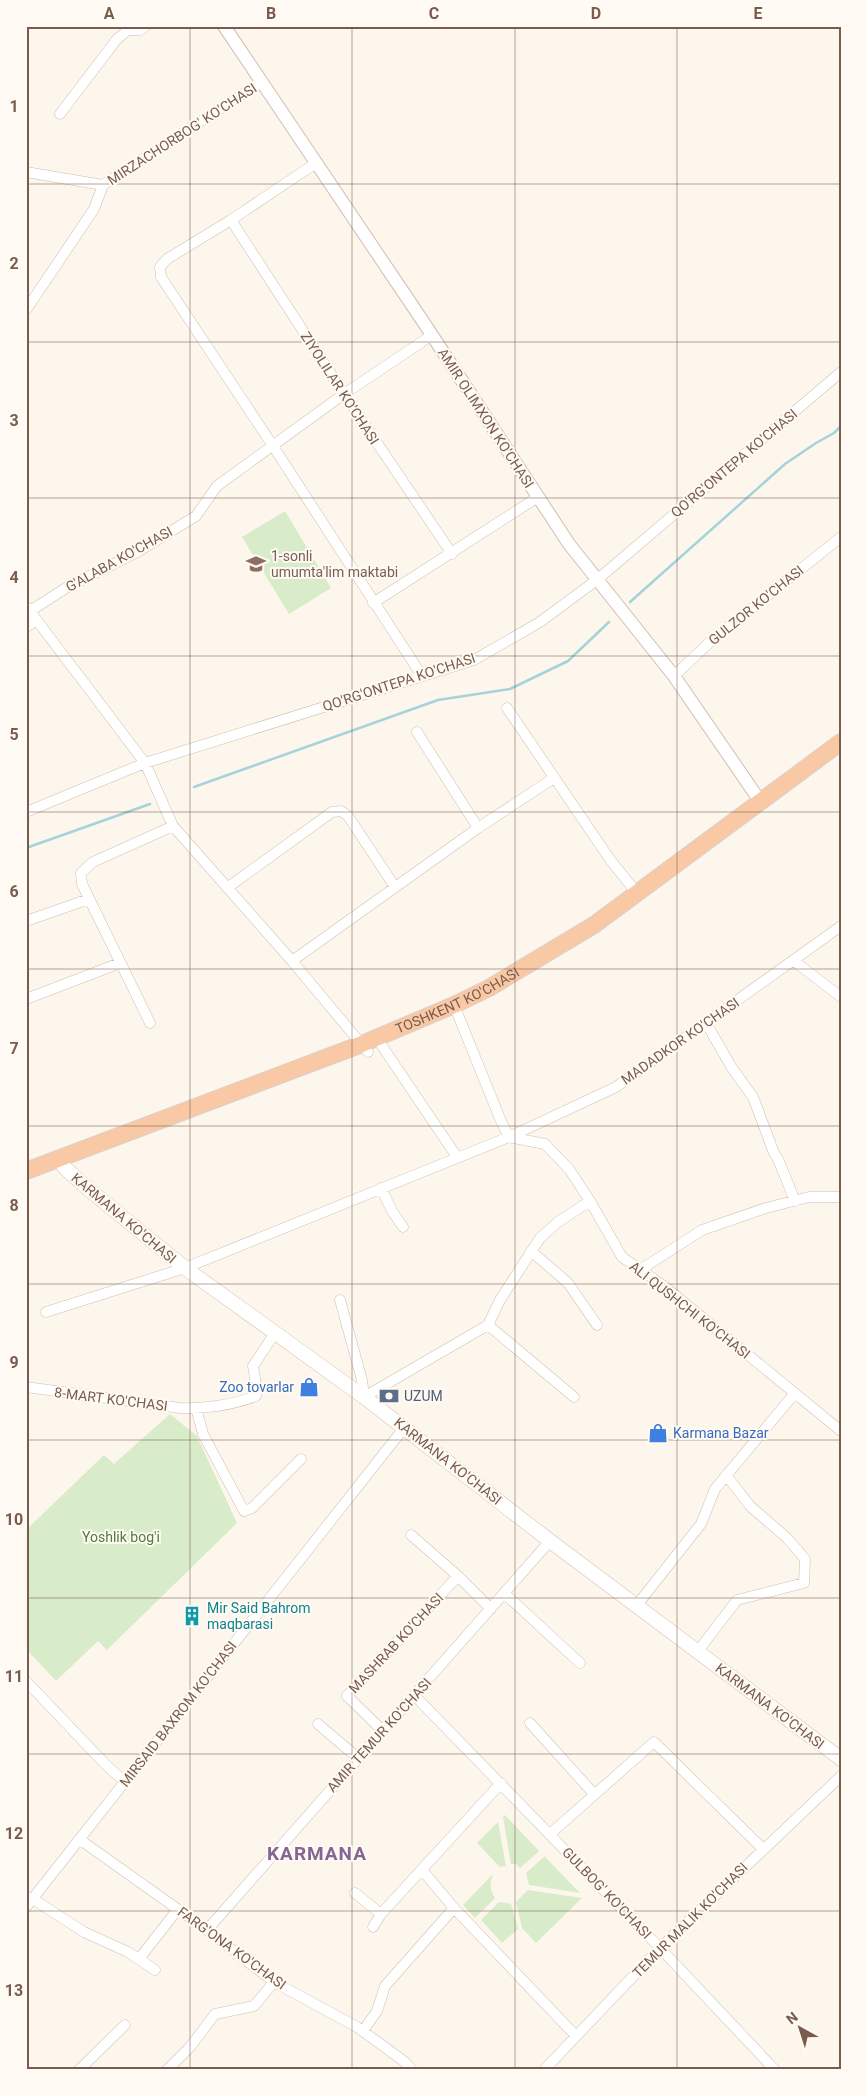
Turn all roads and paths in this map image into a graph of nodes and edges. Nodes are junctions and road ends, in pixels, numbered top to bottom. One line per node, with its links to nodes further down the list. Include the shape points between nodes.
1 (146, 26): 4 (street, via 140,30 128,30 117,38)
2 (224, 26): 3 (street, AMIR OLIMXON KO'CHASI)
3 (261, 82): 5 (street, AMIR OLIMXON KO'CHASI); 7 (street, MIRZACHORBOG' KO'CHASI)
4 (60, 114)
5 (316, 163): 8 (street); 10 (street, AMIR OLIMXON KO'CHASI)
6 (26, 172): 7 (street, MIRZACHORBOG' KO'CHASI)
7 (102, 186): 9 (street, MIRZACHORBOG' KO'CHASI, via 94,209)
8 (231, 220): 12 (street, ZIYOLILAR KO'CHASI); 13 (street, via 168,259 160,267 161,277)
9 (26, 310)
10 (432, 335): 12 (street, G'ALABA KO'CHASI); 14 (street, AMIR OLIMXON KO'CHASI)
11 (841, 372): 17 (street, QO'RG'ONTEPA KO'CHASI)
12 (344, 394): 13 (street, G'ALABA KO'CHASI); 16 (street, ZIYOLILAR KO'CHASI)
13 (273, 446): 18 (street); 19 (street, G'ALABA KO'CHASI, via 217,486 196,516 139,551)
14 (538, 497): 16 (street); 17 (street, AMIR OLIMXON KO'CHASI, via 569,544)
15 (841, 537): 23 (street, GULZOR KO'CHASI, via 711,641)
16 (452, 554): 18 (street)
17 (598, 579): 22 (street, QO'RG'ONTEPA KO'CHASI, via 540,622 474,660); 23 (street, AMIR OLIMXON KO'CHASI)
18 (373, 603): 22 (street)
19 (28, 609): 20 (street)
20 (37, 620): 21 (street); 28 (street)
21 (26, 627)
22 (422, 676): 28 (street, QO'RG'ONTEPA KO'CHASI)
23 (674, 676): 30 (street, AMIR OLIMXON KO'CHASI)
24 (507, 708): 29 (street)
25 (417, 732): 33 (street)
26 (841, 742): 30 (highway, TOSHKENT KO'CHASI)
27 (841, 755): 30 (highway, TOSHKENT KO'CHASI)
28 (146, 763): 31 (street, QO'RG'ONTEPA KO'CHASI); 32 (street)
29 (554, 778): 33 (street); 36 (street)
30 (763, 806): 36 (highway, TOSHKENT KO'CHASI); 45 (highway, TOSHKENT KO'CHASI, via 599,932 528,977)
31 (26, 812)
32 (173, 826): 35 (street); 37 (street, via 93,862 81,873)
33 (478, 828): 34 (street)
34 (395, 887): 35 (street, via 348,816 341,811 332,812); 40 (street)
35 (227, 888): 40 (street)
36 (637, 893): 45 (highway, TOSHKENT KO'CHASI, via 594,925)
37 (89, 899): 38 (street); 42 (street)
38 (26, 921)
39 (841, 926): 41 (street, MADADKOR KO'CHASI)
40 (292, 961): 48 (street)
41 (794, 961): 43 (street); 47 (street, MADADKOR KO'CHASI)
42 (120, 963): 44 (street); 46 (street)
43 (841, 997)
44 (26, 999)
45 (455, 1010): 48 (highway, TOSHKENT KO'CHASI); 49 (street)
46 (150, 1023)
47 (706, 1024): 49 (street, MADADKOR KO'CHASI, via 616,1087); 57 (street, via 753,1097)
48 (371, 1047): 50 (street); 51 (highway, TOSHKENT KO'CHASI)
49 (509, 1137): 50 (street, MADADKOR KO'CHASI); 56 (street, ALI QUSHCHI KO'CHASI, via 546,1144 569,1169)
50 (457, 1157): 54 (street, MADADKOR KO'CHASI)
51 (63, 1162): 52 (highway, TOSHKENT KO'CHASI); 53 (highway, TOSHKENT KO'CHASI); 60 (main road, KARMANA KO'CHASI, via 87,1188)
52 (26, 1171)
53 (26, 1181)
54 (381, 1188): 58 (street); 60 (street, MADADKOR KO'CHASI)
55 (841, 1197): 57 (street, via 809,1197)
56 (590, 1201): 59 (street, via 558,1222); 61 (street, ALI QUSHCHI KO'CHASI, via 622,1257)
57 (795, 1201): 61 (street, via 702,1230)
58 (403, 1227)
59 (531, 1251): 64 (street); 65 (street, via 568,1283)
60 (185, 1268): 63 (street, MADADKOR KO'CHASI); 66 (main road, KARMANA KO'CHASI)
61 (640, 1270): 68 (street, ALI QUSHCHI KO'CHASI)
62 (340, 1300): 69 (street)
63 (46, 1312)
64 (488, 1325): 69 (street); 70 (street)
65 (597, 1325)
66 (275, 1333): 69 (main road, KARMANA KO'CHASI); 71 (street, 8-MART KO'CHASI, via 253,1366 256,1396)
67 (26, 1387): 71 (street, 8-MART KO'CHASI)
68 (795, 1393): 73 (street, ALI QUSHCHI KO'CHASI); 75 (street)
69 (364, 1397): 72 (main road, KARMANA KO'CHASI)
70 (574, 1398)
71 (196, 1408): 74 (street, via 203,1434 244,1511 252,1508)
72 (404, 1428): 77 (main road, KARMANA KO'CHASI); 92 (street, MIRSAID BAXROM KO'CHASI)
73 (841, 1431)
74 (301, 1459)
75 (726, 1475): 80 (street, via 715,1489 701,1524); 82 (street, via 750,1506 787,1538 804,1559 804,1584 737,1600)
76 (411, 1535): 78 (street)
77 (550, 1541): 79 (street, AMIR TEMUR KO'CHASI); 80 (main road, KARMANA KO'CHASI)
78 (458, 1576): 81 (street); 88 (street, MASHRAB KO'CHASI, via 347,1696)
79 (505, 1594): 81 (street, AMIR TEMUR KO'CHASI); 83 (street)
80 (637, 1606): 82 (main road, KARMANA KO'CHASI)
81 (491, 1609): 85 (street, AMIR TEMUR KO'CHASI)
82 (698, 1651): 90 (main road, KARMANA KO'CHASI)
83 (580, 1663)
84 (26, 1681): 92 (street)
85 (414, 1696): 88 (street, AMIR TEMUR KO'CHASI); 93 (street, GULBOG' KO'CHASI)
86 (530, 1723): 94 (street)
87 (318, 1724): 89 (street)
88 (382, 1730): 89 (street, AMIR TEMUR KO'CHASI)
89 (358, 1758): 105 (street, AMIR TEMUR KO'CHASI)
90 (841, 1759)
91 (841, 1776): 97 (street, TEMUR MALIK KO'CHASI)
92 (125, 1782): 96 (street, MIRSAID BAXROM KO'CHASI)
93 (501, 1783): 95 (street, GULBOG' KO'CHASI); 98 (street)
94 (594, 1794): 95 (street); 97 (street, via 654,1742)
95 (550, 1834): 106 (street, GULBOG' KO'CHASI)
96 (79, 1839): 100 (street, MIRSAID BAXROM KO'CHASI); 102 (street, FARG'ONA KO'CHASI)
97 (763, 1849): 106 (street, TEMUR MALIK KO'CHASI)
98 (422, 1870): 101 (street); 103 (street)
99 (355, 1893): 103 (street)
100 (28, 1901): 107 (street)
101 (454, 1908): 111 (street, via 385,1986 377,2012); 112 (street)
102 (178, 1909): 105 (street, FARG'ONA KO'CHASI); 107 (street)
103 (380, 1914): 104 (street)
104 (373, 1927)
105 (207, 1930): 109 (street, FARG'ONA KO'CHASI)
106 (660, 1948): 112 (street, TEMUR MALIK KO'CHASI); 117 (street, GULBOG' KO'CHASI)
107 (139, 1959): 108 (street)
108 (155, 1970)
109 (274, 1982): 111 (street, FARG'ONA KO'CHASI); 114 (street, via 254,2006 215,2014)
110 (125, 2025): 113 (street)
111 (363, 2030): 115 (street, FARG'ONA KO'CHASI)
112 (576, 2036): 116 (street, TEMUR MALIK KO'CHASI)
113 (79, 2070)
114 (167, 2070)
115 (412, 2070)
116 (544, 2070)
117 (775, 2070)

